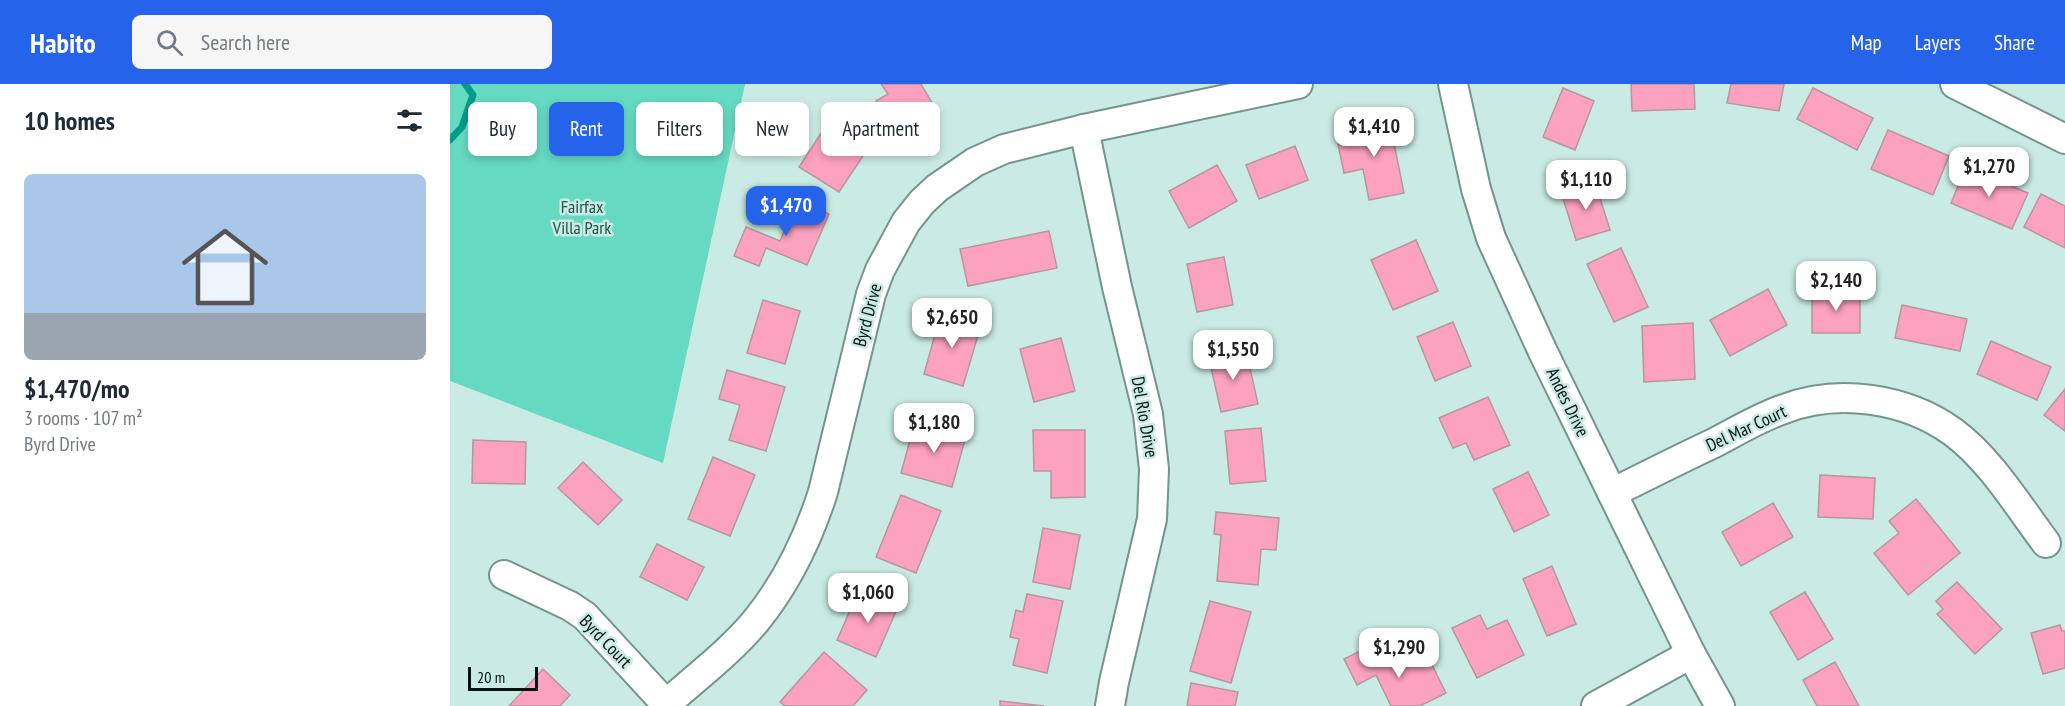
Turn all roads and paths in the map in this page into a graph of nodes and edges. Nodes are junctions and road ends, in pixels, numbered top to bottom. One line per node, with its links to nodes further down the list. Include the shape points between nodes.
1 (1298, 84): 4 (street, Byrd Drive)
2 (1453, 84): 6 (street, Andes Drive, via 1491,238)
3 (1955, 84): 5 (street)
4 (1084, 129): 10 (street, Byrd Drive, via 1004,149 975,162 937,188 906,222 871,294 823,492 799,555 755,623); 11 (street, Del Rio Drive, via 1148,414 1154,469 1152,519)
5 (2065, 139)
6 (1612, 493): 7 (street, Del Mar Court, via 1783,409 1820,400 1864,399 1909,410 1954,433 1983,459); 9 (street, Andes Drive)
7 (2046, 543)
8 (504, 575): 10 (street, Byrd Court, via 585,616)
9 (1691, 654): 12 (street); 13 (street, Andes Drive)
10 (665, 705)
11 (1110, 706)
12 (1596, 706)
13 (1720, 706)

